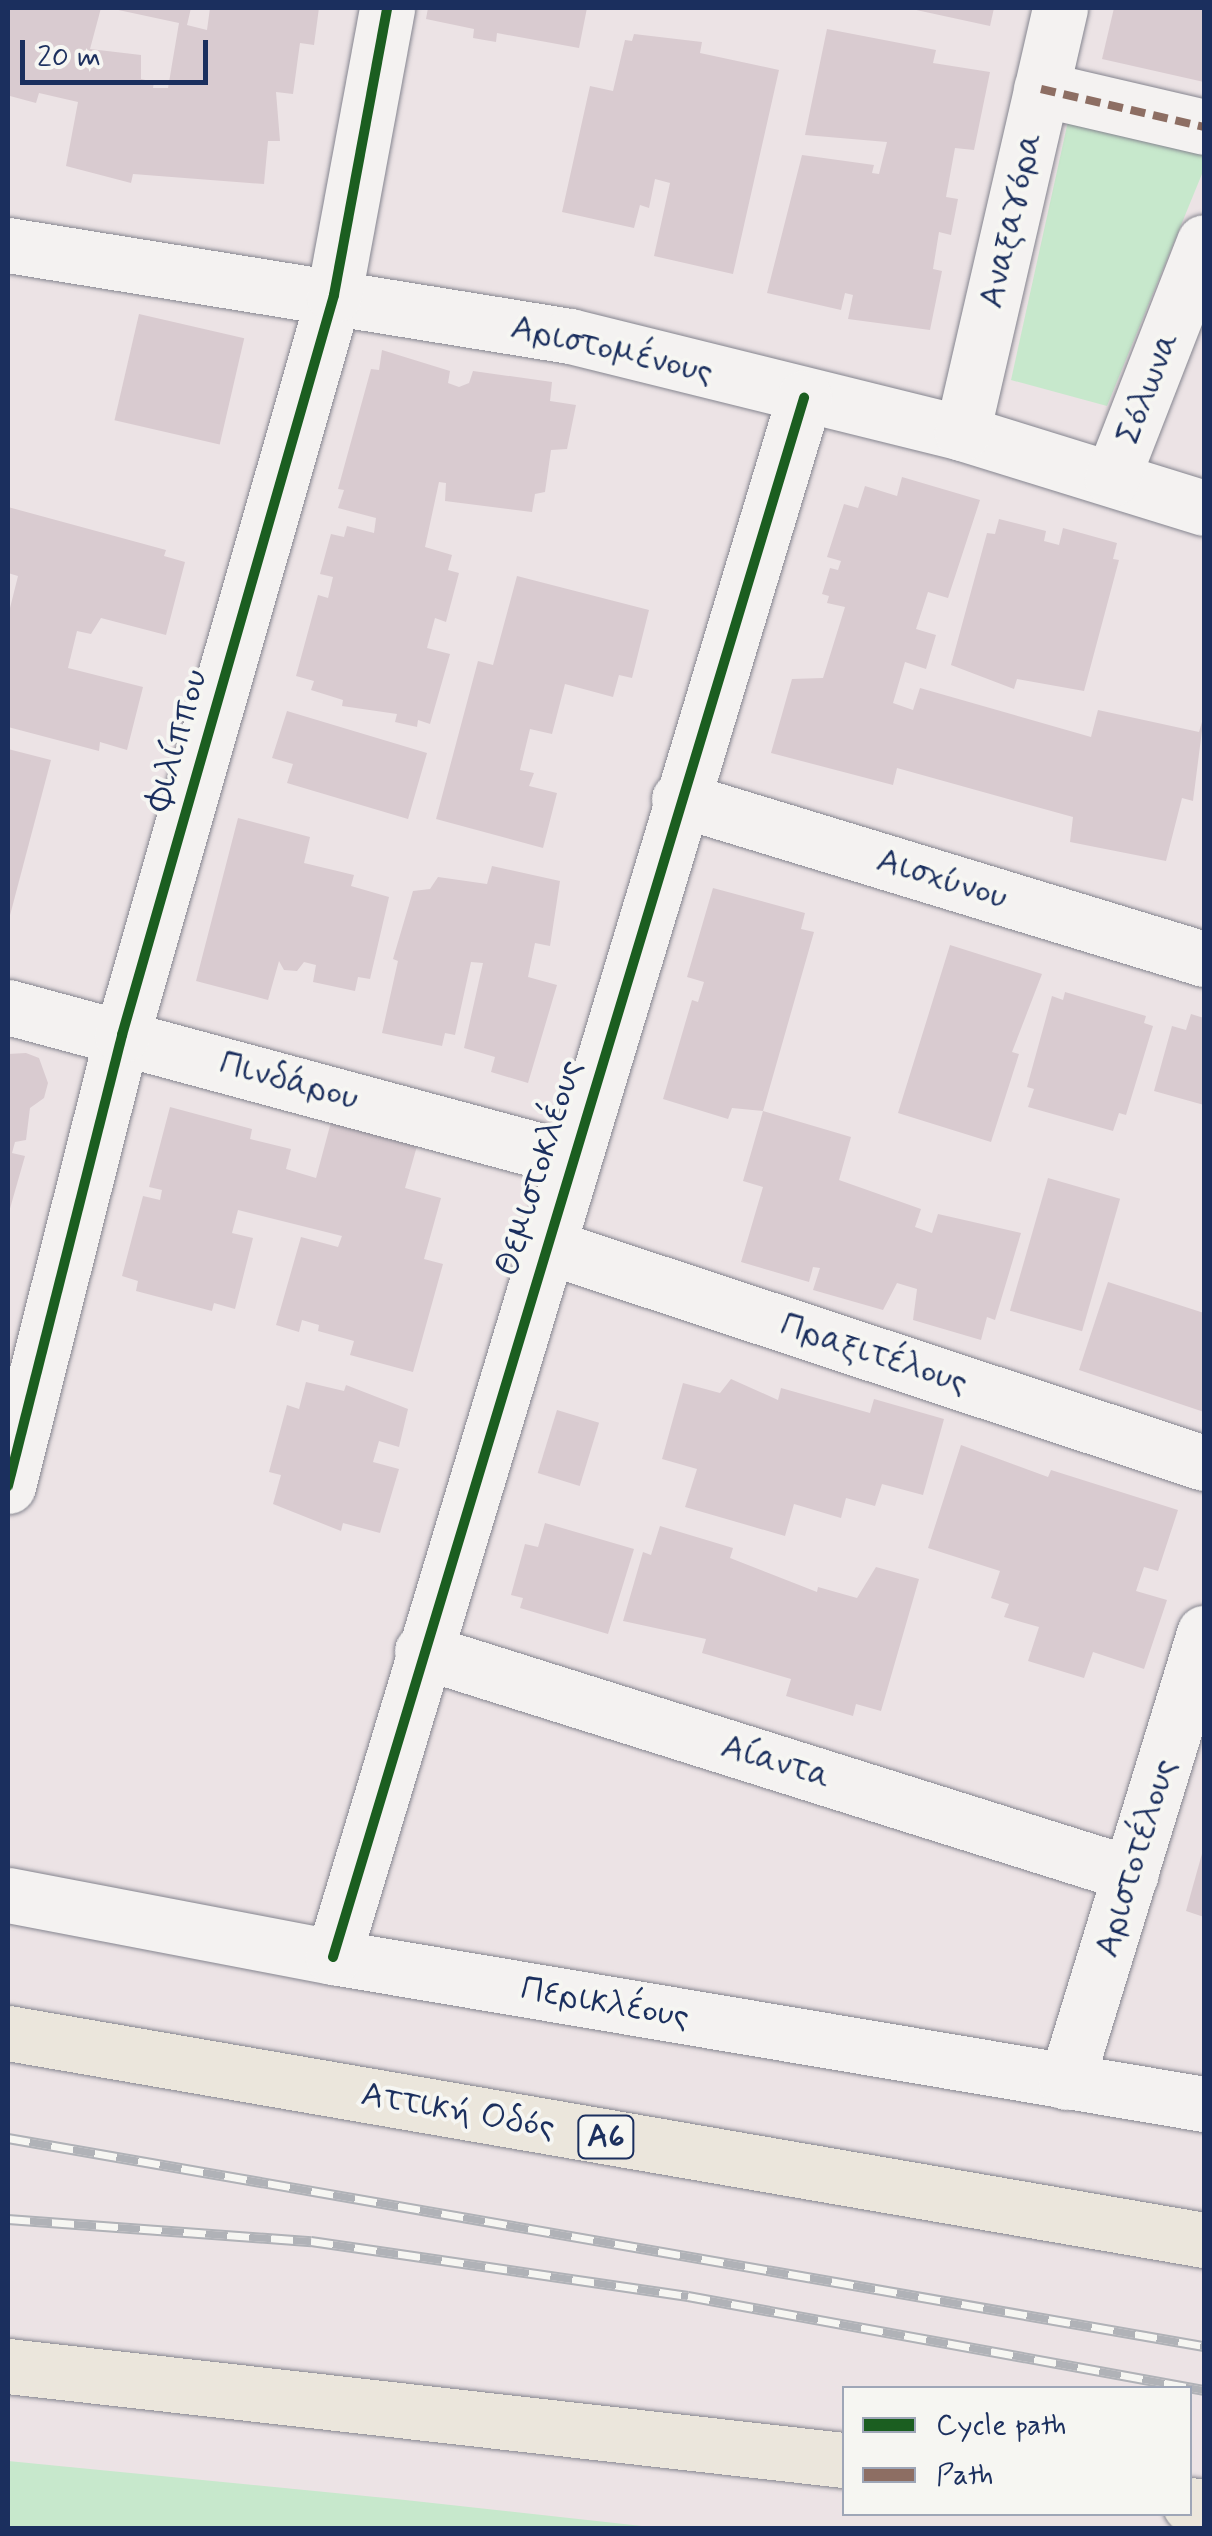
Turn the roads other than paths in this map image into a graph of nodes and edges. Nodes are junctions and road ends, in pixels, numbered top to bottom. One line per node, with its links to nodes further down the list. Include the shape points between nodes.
1 (387, 8): 7 (street, Φιλίππου)
2 (1060, 8): 3 (street, Αναξαγόρα)
3 (1041, 89): 4 (street); 9 (street, Αναξαγόρα)
4 (1204, 127)
5 (1204, 242): 10 (street, Σόλωνα)
6 (8, 245): 7 (street, Αριστομένους)
7 (334, 295): 8 (street, Αριστομένους, via 570,336); 15 (street, Φιλίππου)
8 (804, 398): 9 (street, Αριστομένους); 12 (street, Θεμιστοκλέους)
9 (962, 433): 10 (street, Αριστομένους)
10 (1112, 478): 11 (street, Αριστομένους)
11 (1204, 508)
12 (679, 799): 13 (street, Αισχύνου); 16 (street, Θεμιστοκλέους)
13 (1204, 959)
14 (8, 1007): 15 (street, Πινδάρου)
15 (122, 1035): 16 (street, Πινδάρου); 19 (street, Φιλίππου)
16 (570, 1159): 17 (street, Θεμιστοκλέους)
17 (544, 1245): 18 (street, Πραξιτέλους); 21 (street, Θεμιστοκλέους)
18 (1204, 1463)
19 (8, 1486)
20 (1204, 1633): 22 (street, Αριστοτέλους)
21 (422, 1651): 22 (street, Αίαντα); 24 (street, Θεμιστοκλέους)
22 (1131, 1874): 26 (street, Αριστοτέλους)
23 (8, 1895): 24 (street, Περικλέους)
24 (334, 1957): 26 (street, Περικλέους)
25 (8, 2033): 28 (highway, Αττική Οδός / Α6)
26 (1066, 2082): 27 (street, Περικλέους)
27 (1204, 2104)
28 (1204, 2240)
29 (8, 2366): 30 (highway)
30 (842, 2460)

